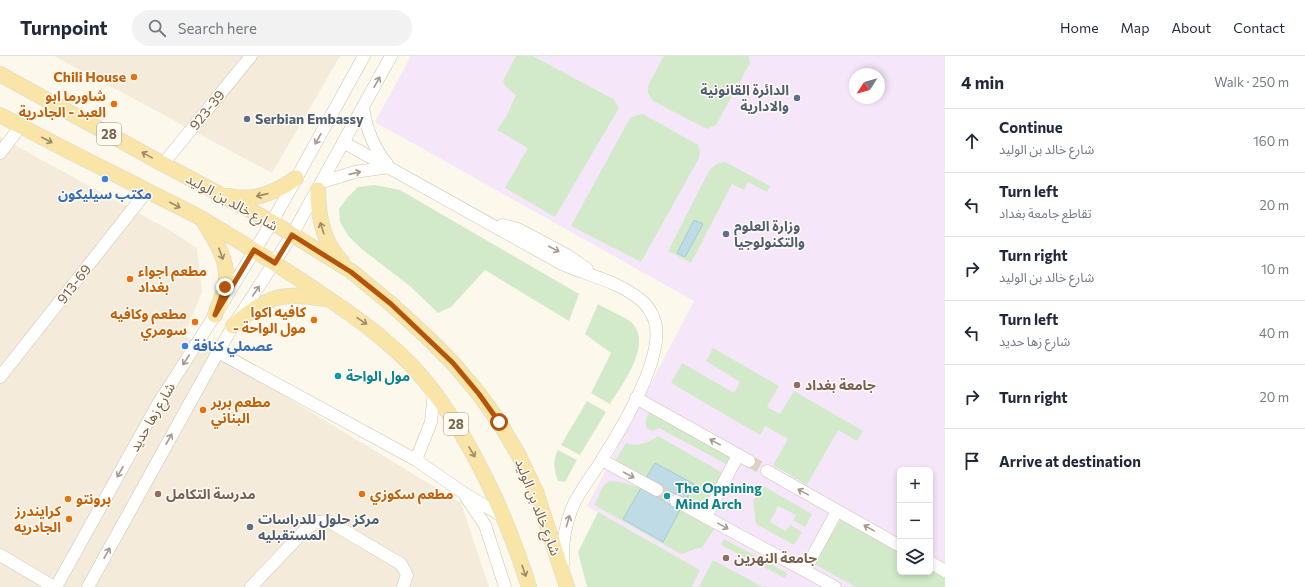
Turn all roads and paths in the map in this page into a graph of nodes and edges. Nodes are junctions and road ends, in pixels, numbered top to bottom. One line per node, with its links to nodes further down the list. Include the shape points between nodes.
1 (251, 56): 10 (street, 923-39)
2 (364, 56): 12 (street, شارع زها حديد, one-way to 12)
3 (391, 56): 5 (street, شارع زها حديد, one-way to 3)
4 (0, 74): 10 (main road, شارع خالد بن الوليد / 28, one-way to 4)
5 (363, 107): 8 (street, شارع زها حديد); 11 (street, via 371,139)
6 (0, 115): 7 (main road, 28)
7 (20, 126): 9 (street); 14 (main road, 28, one-way to 14)
8 (343, 142): 11 (street); 13 (street, شارع زها حديد)
9 (0, 154)
10 (163, 164): 15 (main road, شارع خالد بن الوليد / 28)
11 (389, 167): 13 (street, one-way to 11, via 355,172); 30 (street, one-way to 30, via 562,264 618,286 642,301 652,314 656,328 653,356)
12 (296, 178): 15 (main road, one-way to 15, via 283,187 263,195 234,197); 17 (street, شارع زها حديد)
13 (320, 186): 18 (street, شارع زها حديد); 22 (main road, one-way to 13, via 328,243 321,226 318,208)
14 (147, 191): 16 (main road, 28, one-way to 16); 28 (street, 913-69)
15 (218, 193): 17 (main road, شارع خالد بن الوليد / 28)
16 (203, 220): 19 (main road, 28); 25 (main road, one-way to 25, via 220,249 225,265 225,287)
17 (272, 222): 18 (main road, شارع خالد بن الوليد / 28); 19 (street, شارع زها حديد)
18 (292, 235): 20 (street, شارع زها حديد); 22 (main road, شارع خالد بن الوليد / 28)
19 (254, 250): 20 (main road, 28); 21 (street, شارع زها حديد)
20 (275, 263): 23 (street, شارع زها حديد); 24 (main road, 28)
21 (246, 264): 23 (street, via 255,259 260,260 267,268); 25 (street, شارع زها حديد)
22 (351, 272): 51 (main road, شارع خالد بن الوليد / 28, via 391,304 453,363 499,422 536,492)
23 (266, 277): 26 (street, شارع زها حديد, one-way to 23)
24 (330, 300): 26 (main road, via 302,295 267,301 251,310); 29 (main road, 28, one-way to 29, via 370,326)
25 (215, 315): 45 (street, شارع زها حديد, one-way to 45, via 158,404)
26 (233, 326): 27 (street, شارع زها حديد)
27 (218, 352): 31 (street); 46 (street, شارع زها حديد, one-way to 27)
28 (0, 377)
29 (434, 391): 31 (street, via 431,422); 38 (main road, 28, one-way to 38, via 484,473)
30 (636, 398): 32 (street); 39 (street, one-way to 30, via 744,458)
31 (416, 460): 35 (street)
32 (602, 460): 34 (street, one-way to 34); 51 (street, one-way to 32, via 562,550 567,524 581,491)
33 (767, 471): 37 (street, one-way to 33)
34 (657, 490)
35 (465, 494): 38 (street); 49 (street, via 485,525)
36 (676, 501): 39 (street)
37 (837, 511): 40 (street, one-way to 37); 43 (street)
38 (504, 516): 50 (main road, 28, one-way to 50)
39 (706, 517): 43 (street, one-way to 43)
40 (897, 544)
41 (0, 555): 45 (street)
42 (933, 564): 44 (street)
43 (805, 570): 52 (street)
44 (945, 571)
45 (55, 587)
46 (88, 587)
47 (251, 587): 48 (street, via 306,529 317,522 328,521 401,564 407,575)
48 (403, 587)
49 (505, 587)
50 (529, 587)
51 (567, 587)
52 (835, 587)

